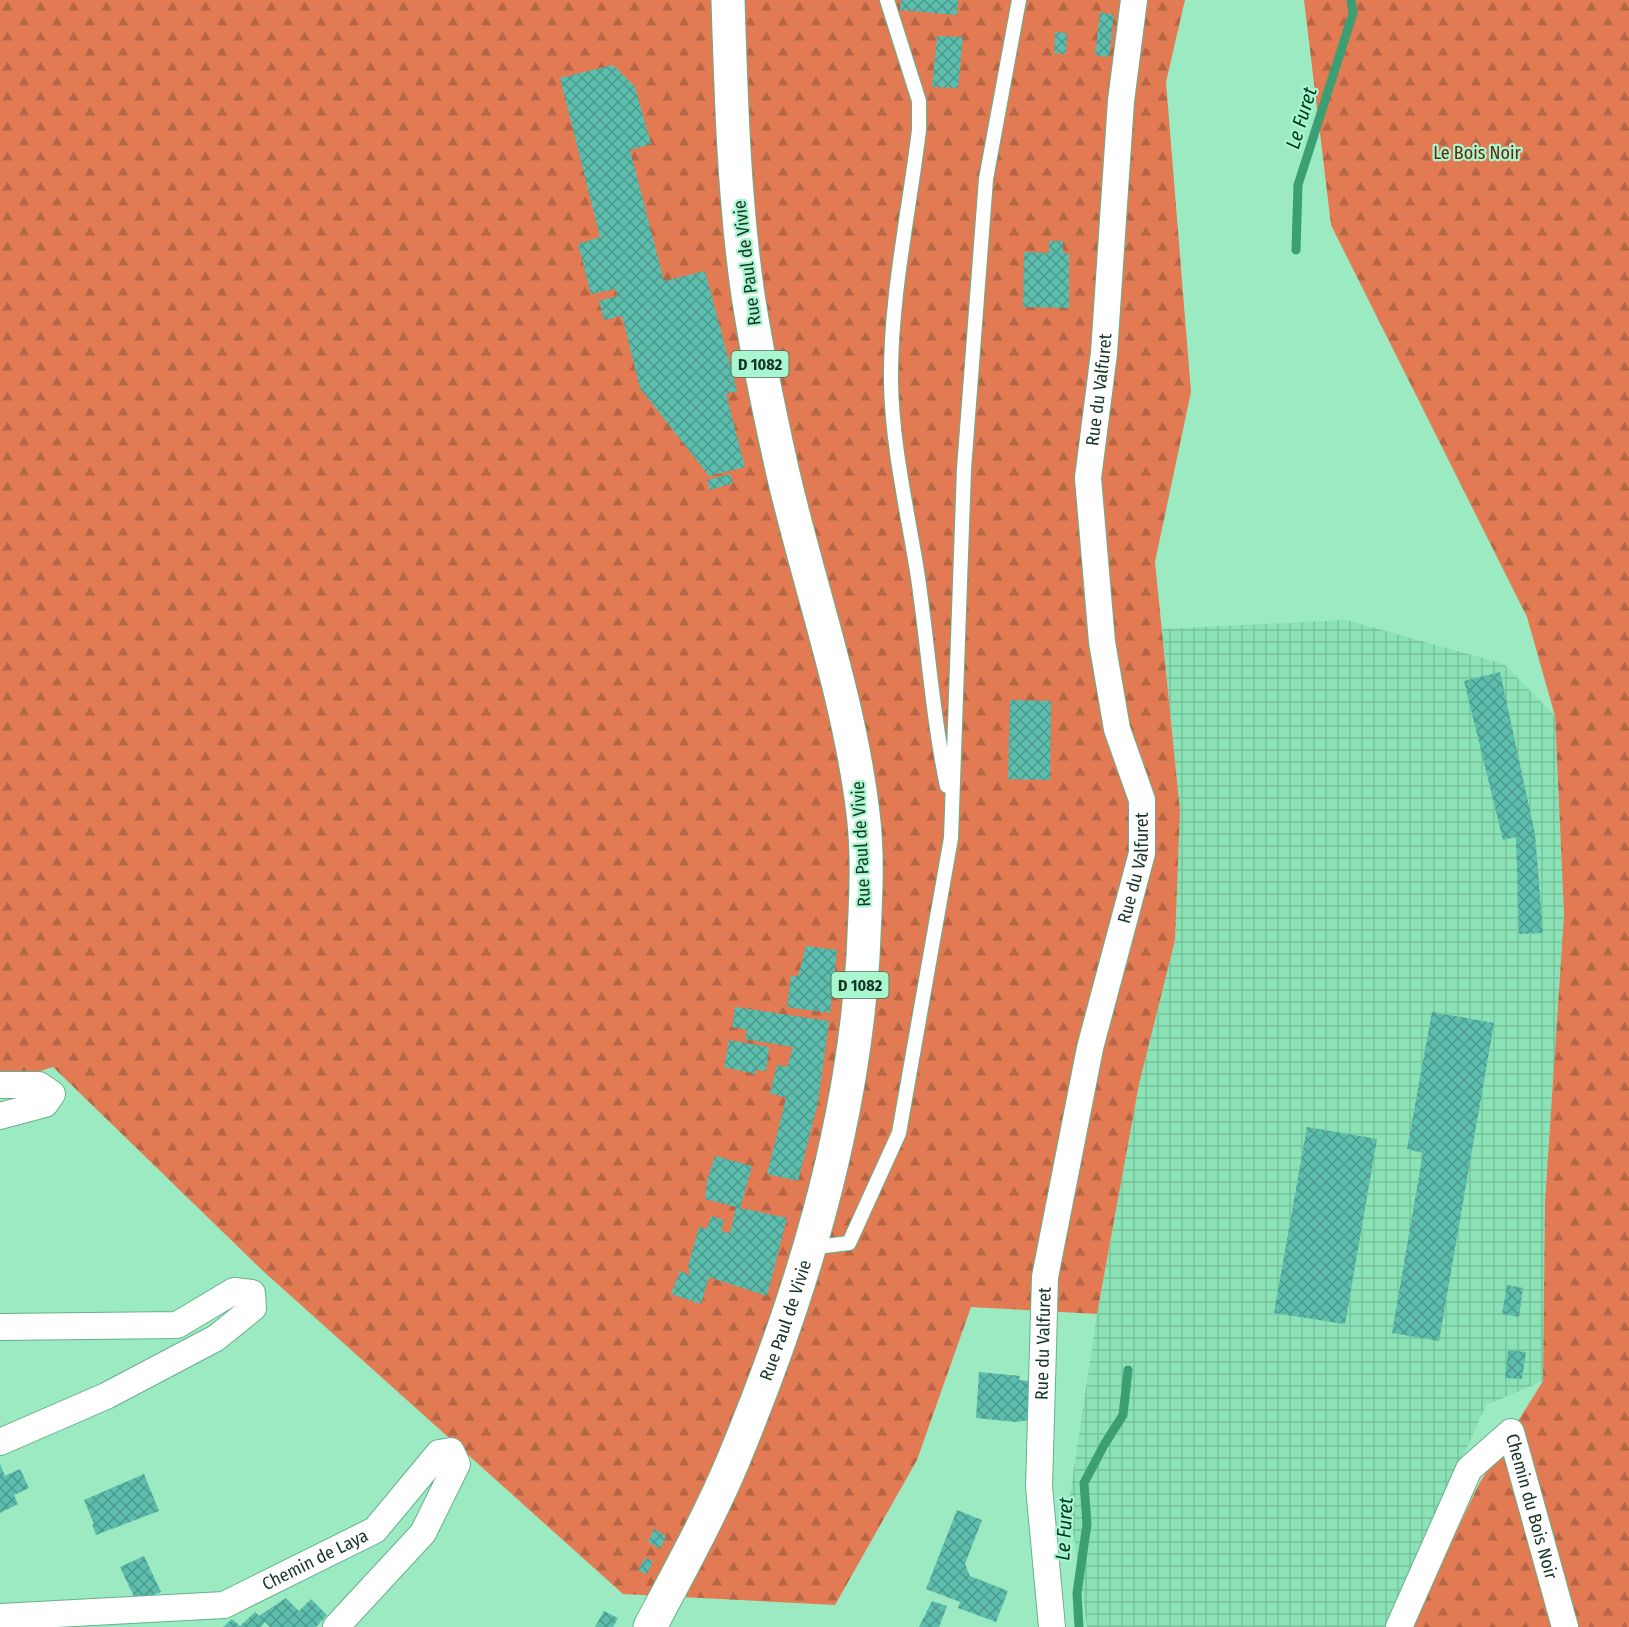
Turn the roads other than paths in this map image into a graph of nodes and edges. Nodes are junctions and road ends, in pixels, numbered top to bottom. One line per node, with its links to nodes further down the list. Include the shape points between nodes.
1 (728, 0): 8 (main road, Rue Paul de Vivie / D 1082, via 731,95 748,291 761,371 846,719 864,818 867,890 855,1040 828,1185)
2 (887, 0): 5 (lane, via 919,101 919,130 894,313 891,383 938,744)
3 (1019, 0): 5 (lane, via 987,179 964,469)
4 (1134, 0): 14 (street, Rue du Valfuret, via 1121,100 1104,353 1088,478 1102,642 1117,729 1142,800 1142,853 1090,1048 1045,1277 1039,1487)
5 (952, 806): 8 (lane, via 951,838 899,1133 849,1243)
6 (0, 1085): 7 (street, via 39,1085 52,1094 45,1104)
7 (0, 1116)
8 (808, 1248): 13 (main road, Rue Paul de Vivie / D 1082, via 787,1319 732,1463)
9 (0, 1327): 10 (street, via 177,1325 234,1291 252,1293 253,1308 216,1338 106,1396)
10 (0, 1442)
11 (0, 1617): 12 (street, Chemin de Laya, via 224,1605 375,1530 439,1453 451,1451 457,1464 423,1533)
12 (336, 1627)
13 (650, 1627)
14 (1052, 1627)
15 (1399, 1627): 16 (street, Chemin du Bois Noir, via 1469,1469 1511,1432)
16 (1565, 1627)

